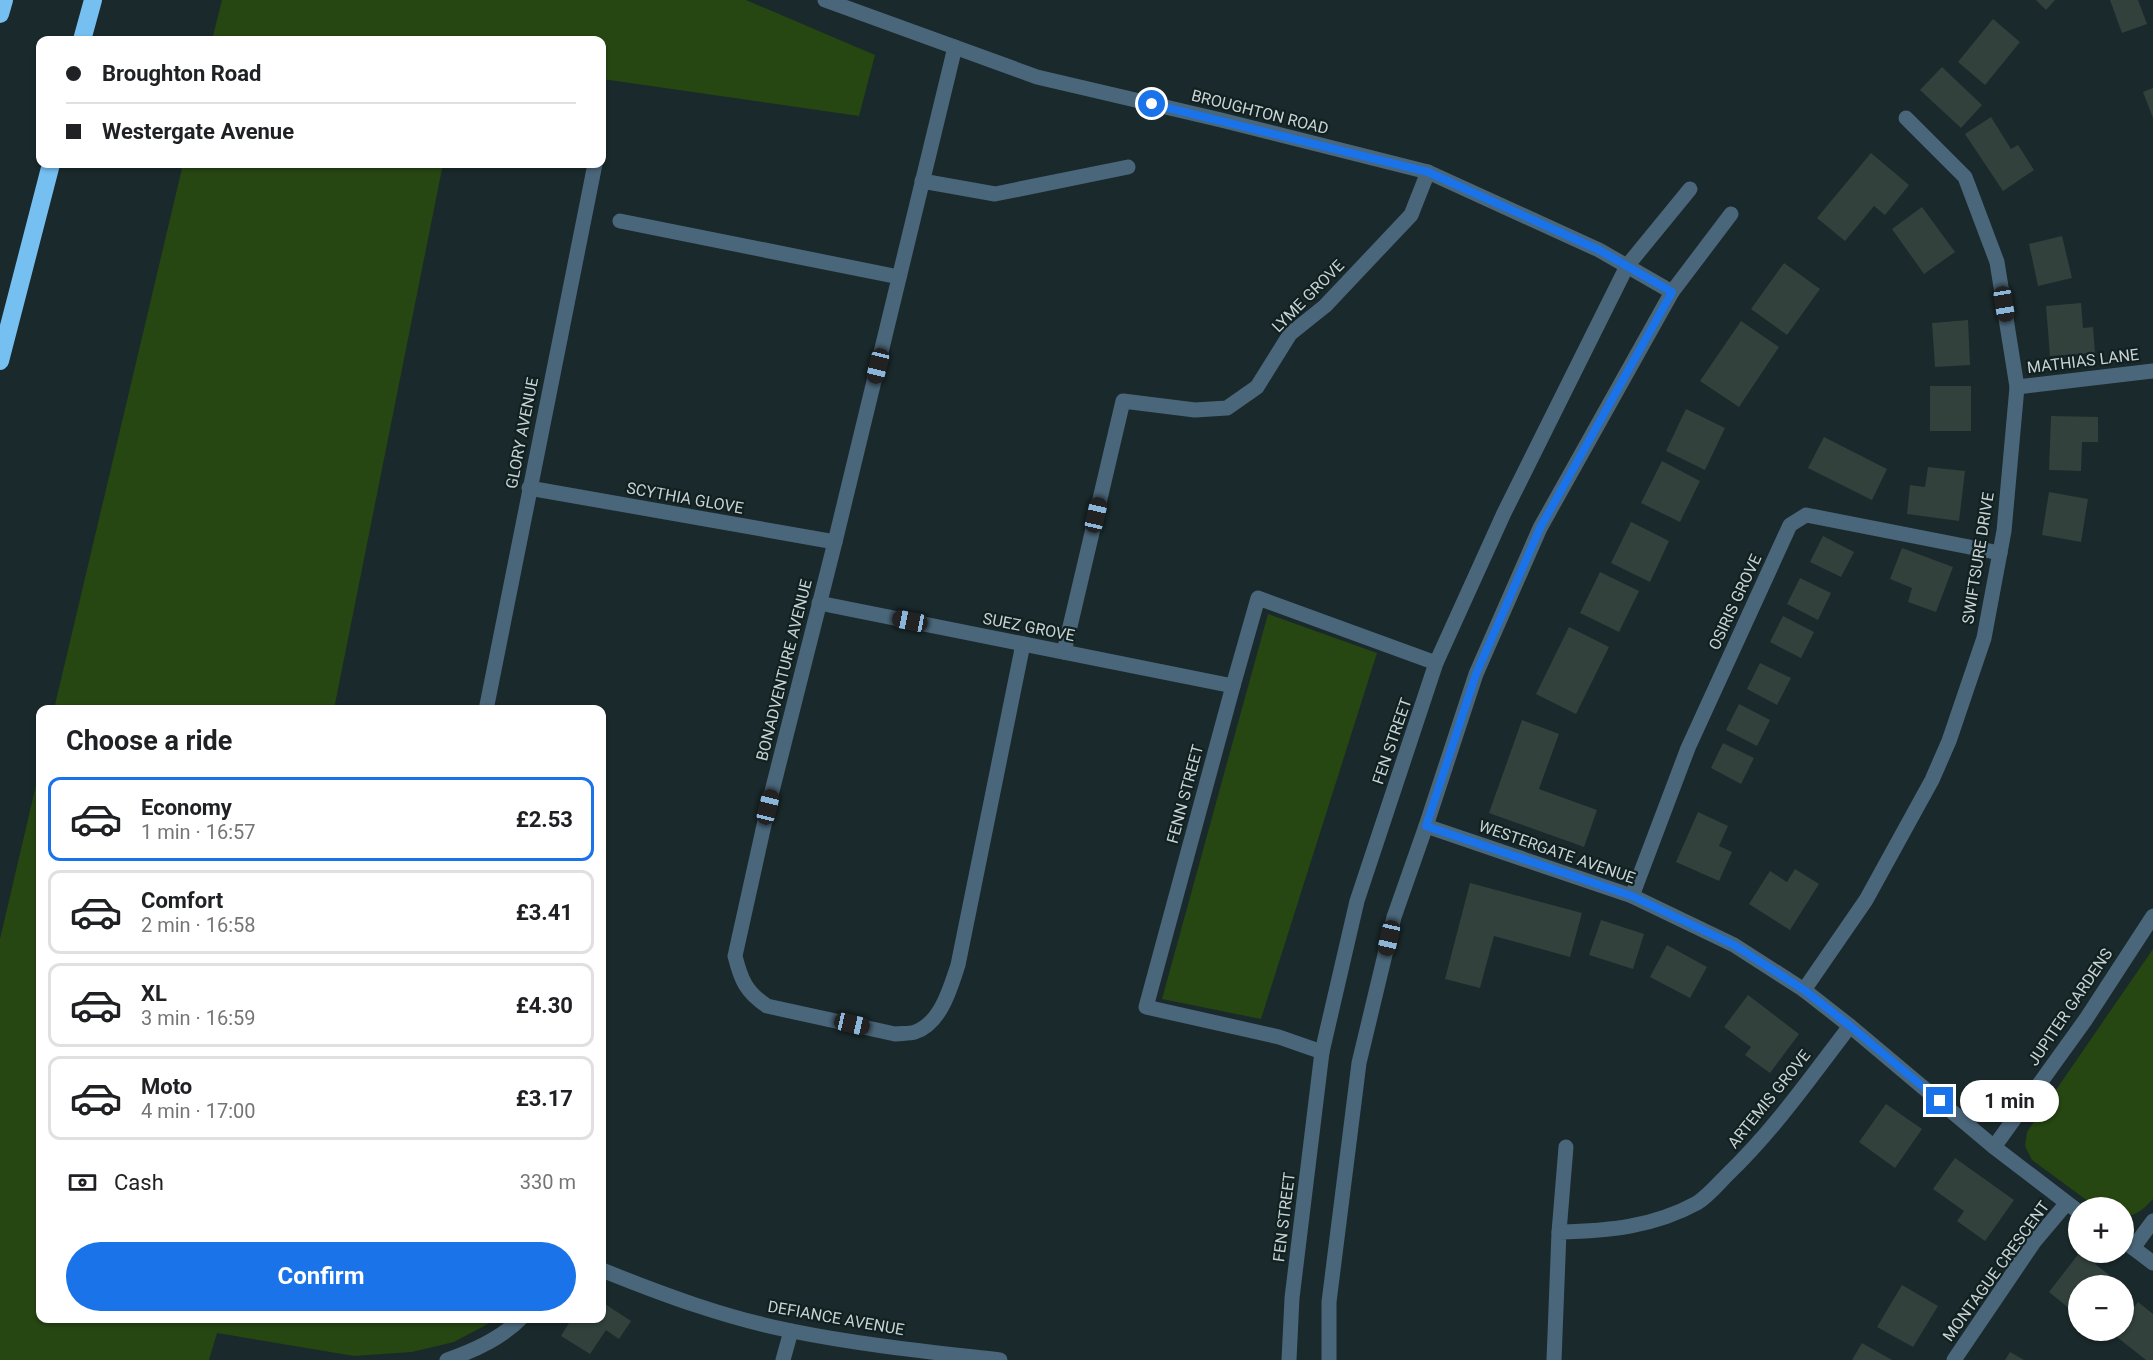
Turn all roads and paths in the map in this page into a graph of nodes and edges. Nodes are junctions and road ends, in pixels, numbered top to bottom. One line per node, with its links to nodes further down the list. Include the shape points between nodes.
1 (4, 0): 4 (highway)
2 (93, 0): 5 (highway)
3 (825, 0): 6 (street, BROUGHTON ROAD)
4 (0, 14)
5 (83, 36)
6 (955, 47): 11 (street, BROUGHTON ROAD, via 1037,77); 12 (street, BONADVENTURE AVENUE)
7 (1906, 118): 21 (street, SWIFTSURE DRIVE, via 1965,177 1997,262)
8 (1128, 167): 12 (street, via 996,194)
9 (50, 168): 19 (highway)
10 (594, 168): 22 (street, GLORY AVENUE)
11 (1428, 172): 16 (street, BROUGHTON ROAD); 27 (street, LYME GROVE, via 1411,215 1325,306 1290,334 1257,387 1227,408 1195,410 1123,401)
12 (922, 181): 17 (street, BONADVENTURE AVENUE)
13 (1690, 189): 16 (street, FEN STREET)
14 (1731, 214): 18 (street)
15 (620, 221): 17 (street)
16 (1628, 266): 18 (street, BROUGHTON ROAD); 28 (street, FEN STREET, via 1504,513)
17 (899, 277): 23 (street, BONADVENTURE AVENUE)
18 (1672, 292): 31 (street, via 1540,528 1476,674)
19 (0, 361)
20 (2153, 371): 21 (street, MATHIAS LANE)
21 (2017, 387): 24 (street, SWIFTSURE DRIVE)
22 (529, 488): 23 (street, SCYTHIA GLOVE); 30 (street, GLORY AVENUE)
23 (835, 542): 25 (street, BONADVENTURE AVENUE)
24 (2000, 553): 32 (street, OSIRIS GROVE, via 1806,515 1790,525 1688,748); 34 (street, SWIFTSURE DRIVE, via 1984,638 1932,780 1866,900)
25 (819, 603): 26 (street, SUEZ GROVE); 26 (street, BONADVENTURE AVENUE, via 735,956 751,995 767,1006 895,1034 915,1032 930,1021 947,999)
26 (1023, 644): 27 (street, SUEZ GROVE)
27 (1064, 652): 29 (street, SUEZ GROVE)
28 (1436, 663): 29 (street, FENN STREET, via 1258,598); 36 (street, FEN STREET, via 1357,901)
29 (1233, 686): 36 (street, FENN STREET, via 1146,1008 1279,1037)
30 (487, 705)
31 (1426, 826): 32 (street, WESTERGATE AVENUE); 53 (street, via 1394,917 1359,1063 1329,1302)
32 (1632, 896): 34 (street, WESTERGATE AVENUE, via 1734,945)
33 (2153, 916): 38 (street, JUPITER GARDENS, via 2086,1019)
34 (1804, 990): 35 (street, WESTERGATE AVENUE)
35 (1850, 1026): 38 (street, WESTERGATE AVENUE); 42 (street, ARTEMIS GROVE, via 1753,1150 1699,1202 1658,1220 1608,1231)
36 (1322, 1052): 52 (street, FEN STREET, via 1292,1298)
37 (1566, 1147): 42 (street)
38 (1994, 1147): 39 (street, WESTERGATE AVENUE)
39 (2068, 1204)
40 (2068, 1212): 55 (street, MONTAGUE CRESCENT, via 2034,1242)
41 (2153, 1221): 43 (street)
42 (1559, 1232): 54 (street)
43 (2134, 1239)
44 (2134, 1248): 45 (street)
45 (2153, 1263)
46 (606, 1272): 48 (street, DEFIANCE AVENUE, via 684,1303)
47 (516, 1323): 49 (street, via 465,1354)
48 (791, 1331): 50 (street); 51 (street, DEFIANCE AVENUE)
49 (447, 1360)
50 (783, 1360)
51 (1000, 1360)
52 (1289, 1360)
53 (1329, 1360)
54 (1554, 1360)
55 (1954, 1360)

